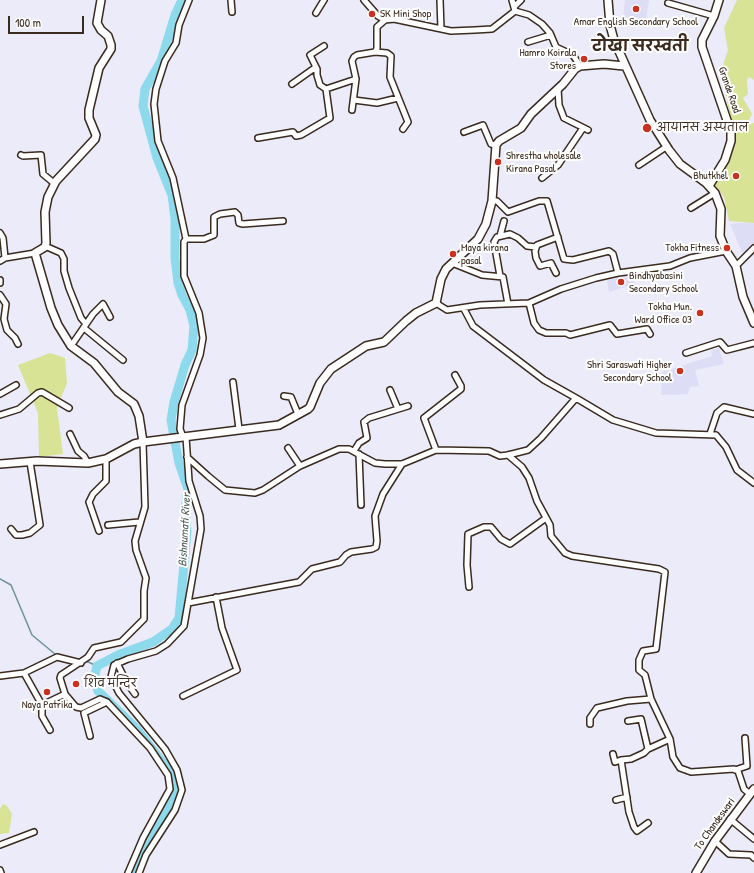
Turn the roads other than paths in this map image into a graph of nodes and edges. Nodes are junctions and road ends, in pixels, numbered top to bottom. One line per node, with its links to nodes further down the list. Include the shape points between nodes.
1 (101, 0): 40 (street, via 97,23 108,36 111,49 99,68 89,110 89,118 96,135)
2 (189, 0): 50 (street, via 179,25 176,43 165,61 154,104 158,141 173,178)
3 (231, 0): 13 (street)
4 (324, 0): 14 (street)
5 (364, 0): 16 (street)
6 (440, 0): 17 (street)
7 (512, 0): 12 (street)
8 (521, 0): 12 (street)
9 (608, 0): 23 (street, via 610,25)
10 (719, 0): 15 (street, Grande Road)
11 (668, 3): 15 (street)
12 (515, 9): 17 (street, via 492,29); 18 (street, via 542,24)
13 (232, 12)
14 (316, 13)
15 (714, 16): 41 (street, Grande Road, via 702,40 702,47 731,132 731,141 725,160)
16 (385, 20): 17 (street, via 413,22); 21 (street, via 377,27)
17 (441, 29)
18 (551, 36): 19 (street); 22 (street, via 556,47 573,55)
19 (528, 42)
20 (324, 46): 24 (street, via 310,55)
21 (375, 52): 25 (street, via 354,57 352,62); 29 (street, via 392,56 390,77)
22 (580, 66): 23 (street); 28 (street)
23 (624, 66): 36 (street, via 650,120)
24 (316, 67): 26 (street); 27 (street, via 320,85)
25 (356, 79): 27 (street); 30 (street)
26 (292, 84)
27 (326, 89): 34 (street, via 330,118 300,135 296,136 293,132)
28 (558, 89): 35 (street, via 531,114 521,128 502,138); 39 (street, via 563,116 585,129 558,165)
29 (398, 98): 30 (street, via 377,103); 32 (street, via 408,122)
30 (354, 100): 31 (street)
31 (352, 110)
32 (403, 129)
33 (464, 132): 35 (street, via 483,125 491,144)
34 (258, 138)
35 (496, 145): 43 (street)
36 (666, 146): 38 (street); 41 (street, via 680,164)
37 (21, 155): 40 (street, via 41,155 43,174)
38 (639, 165)
39 (542, 178)
40 (55, 184): 51 (street, via 48,197 45,212)
41 (709, 186): 42 (street)
42 (715, 193): 44 (street); 54 (street, via 721,209 720,236)
43 (492, 200): 49 (street, via 497,201 508,212 539,201 547,201); 57 (street, via 486,224 478,239)
44 (691, 208)
45 (504, 220): 48 (street)
46 (283, 221): 50 (street, via 239,224 235,212 220,214 214,218 214,235 204,239)
47 (0, 233): 56 (street, via 3,238)
48 (500, 236): 52 (street, via 510,234 528,246); 61 (street, via 494,242)
49 (558, 238): 52 (street); 60 (street, via 564,259 573,260 609,251 613,254)
50 (186, 239): 92 (street, via 183,246 184,276 199,312 204,338 182,405 180,429)
51 (45, 246): 55 (street); 69 (street, via 61,252 69,288)
52 (536, 247): 59 (street, via 536,258 540,266 551,263)
53 (754, 248): 58 (street)
54 (726, 251): 58 (street); 60 (street, via 690,258 670,266)
55 (35, 253): 56 (street); 73 (street, via 51,308)
56 (2, 262)
57 (452, 263): 61 (street, via 482,275); 63 (street, via 441,279)
58 (736, 266): 68 (street)
59 (556, 273)
60 (618, 273): 64 (street, via 561,289)
61 (500, 276): 65 (street, via 503,277)
62 (0, 295): 72 (street, via 6,304 4,319 7,330)
63 (436, 303): 66 (street, via 447,310); 86 (street, via 411,317 384,342 360,349 331,369 320,383 310,407)
64 (529, 303): 65 (street); 70 (street, via 534,323 539,330 546,333 570,335 610,325 617,334 647,329)
65 (508, 304): 66 (street, via 470,306)
66 (464, 309): 82 (street, via 473,326 544,380)
67 (110, 317): 69 (street, via 103,304)
68 (754, 323)
69 (85, 326): 73 (street); 75 (street)
70 (650, 334)
71 (754, 343): 74 (street, via 727,350 720,342)
72 (18, 344)
73 (71, 346): 93 (street, via 94,363 118,392 134,404 139,416)
74 (686, 352)
75 (123, 360)
76 (456, 375): 95 (street, via 461,389 424,418)
77 (233, 382): 89 (street)
78 (16, 385): 80 (street)
79 (390, 390): 85 (street)
80 (0, 394)
81 (284, 396): 86 (street, via 291,397)
82 (576, 398): 91 (street, via 613,420 649,431 667,435); 98 (street, via 528,450)
83 (408, 406): 85 (street)
84 (69, 408): 88 (street, via 42,392 19,409)
85 (398, 409): 96 (street, via 364,422 367,438 359,443)
86 (298, 414): 89 (street, via 279,425)
87 (754, 414): 91 (street, via 724,407 717,413)
88 (0, 415)
89 (239, 429): 92 (street)
90 (70, 434): 101 (street, via 78,451)
91 (710, 434): 105 (street, via 721,440 738,470)
92 (183, 437): 93 (street); 97 (street)
93 (143, 442): 99 (street); 108 (street, via 145,507)
94 (288, 448): 104 (street)
95 (436, 450): 98 (street, via 489,451 500,456); 103 (street)
96 (357, 453): 103 (street, via 375,463); 104 (street, via 349,449 339,449); 106 (street)
97 (187, 456): 104 (street, via 225,490 255,493); 114 (street, via 201,529)
98 (508, 456): 107 (street, via 522,466)
99 (106, 459): 101 (street); 111 (street, via 106,481 89,502)
100 (30, 462): 101 (street); 102 (street); 110 (street, via 40,525 30,534 16,535)
101 (88, 463)
102 (0, 464)
103 (402, 464): 113 (street, via 383,494 375,516 377,541 372,549 352,552 340,562 312,569 299,582)
104 (300, 466)
105 (754, 483)
106 (361, 505)
107 (546, 518): 112 (street, via 510,544 501,540 491,527 484,527 468,534); 122 (street, via 556,544 572,556 665,572 656,649 642,651 639,660 639,670 645,675)
108 (139, 522): 109 (street); 115 (street, via 135,541 146,578 144,619 121,642 94,648 88,658)
109 (108, 525)
110 (11, 529)
111 (99, 531)
112 (469, 587)
113 (216, 597): 114 (street); 121 (street, via 222,628 237,670)
114 (188, 602): 116 (street, via 184,626 167,644 156,651)
115 (81, 663): 117 (street, via 57,657); 119 (street, via 61,675)
116 (117, 663): 120 (street); 148 (street, via 112,668 111,677 119,693 165,750 177,770 182,790 175,810 146,856)
117 (24, 673): 118 (street); 124 (street)
118 (0, 676)
119 (65, 694): 123 (street, via 76,707 81,708 100,699); 124 (street)
120 (135, 694)
121 (183, 696)
122 (652, 699): 126 (street, via 627,701 597,708 590,718); 130 (street)
123 (107, 702): 128 (street, via 84,713); 147 (street, via 160,762 168,775 170,789 143,838)
124 (42, 705): 127 (street, via 42,716)
125 (628, 721): 131 (street, via 640,719)
126 (590, 724)
127 (50, 730)
128 (90, 736)
129 (745, 738): 134 (street, via 748,766)
130 (670, 739): 131 (street); 134 (street, via 673,757 680,768 691,772)
131 (648, 749): 133 (street, via 644,754)
132 (613, 754): 133 (street, via 615,762)
133 (621, 760): 136 (street)
134 (735, 770): 135 (street, via 738,771 744,789)
135 (752, 792): 138 (street, To Chandeswari)
136 (627, 798): 137 (street); 139 (street, via 630,818 636,830)
137 (616, 800)
138 (730, 819): 141 (street); 142 (street, To Chandeswari)
139 (648, 823)
140 (34, 832): 143 (street)
141 (754, 839)
142 (714, 841): 144 (street, via 729,854); 149 (street, To Chandeswari)
143 (0, 844)
144 (754, 855)
145 (0, 870): 146 (street)
146 (1, 873)
147 (128, 873)
148 (139, 873)
149 (696, 873)

